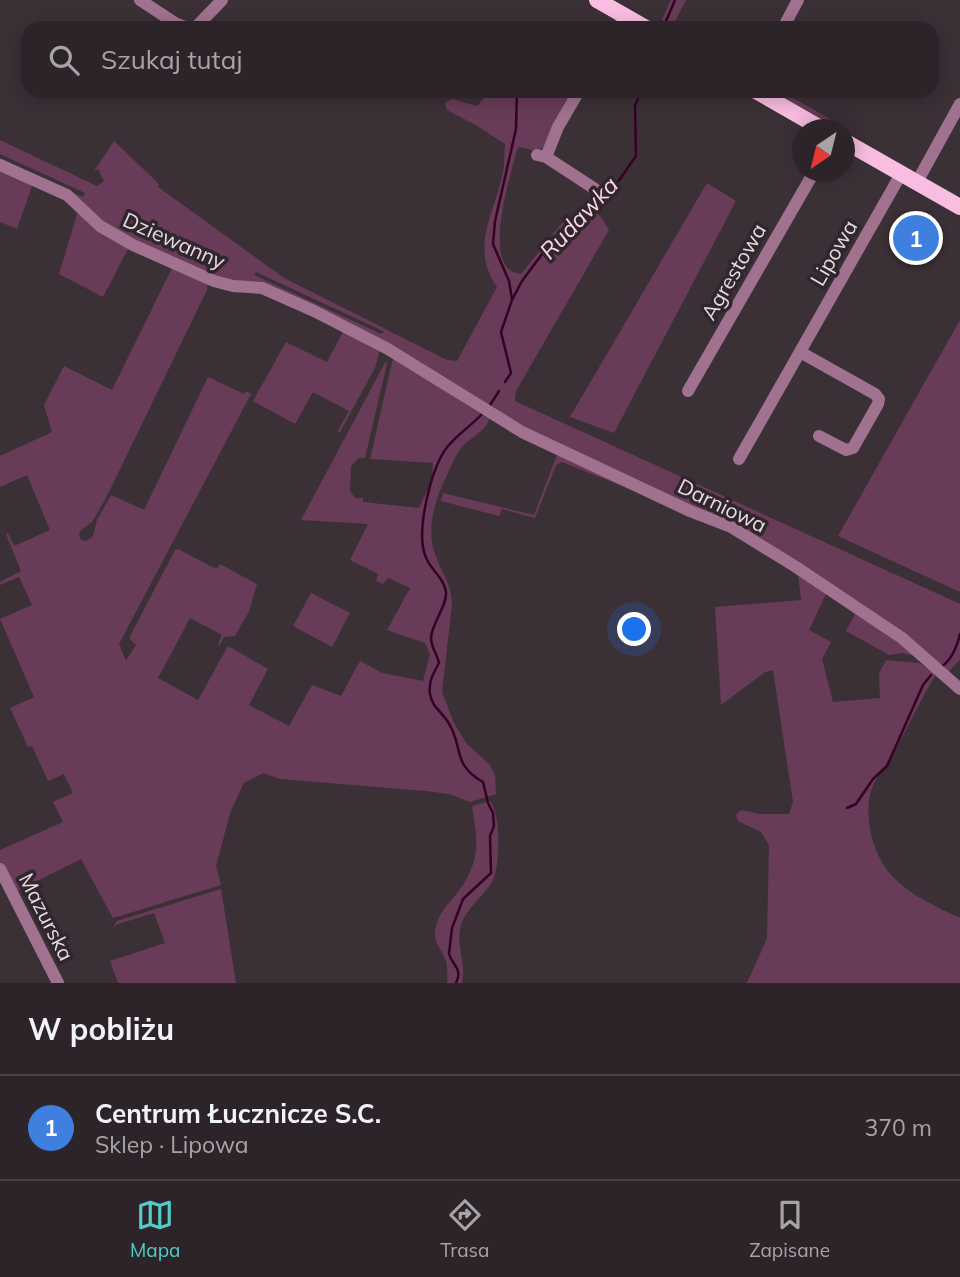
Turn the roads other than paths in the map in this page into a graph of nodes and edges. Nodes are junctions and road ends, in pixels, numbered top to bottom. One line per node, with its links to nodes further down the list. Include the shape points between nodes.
1 (140, 0): 5 (street)
2 (222, 0): 6 (street)
3 (597, 0): 7 (main road)
4 (798, 0): 8 (street)
5 (172, 21)
6 (202, 21)
7 (620, 21)
8 (787, 21)
9 (575, 98): 18 (street, via 541,156)
10 (768, 98): 12 (main road)
11 (960, 104): 17 (street)
12 (805, 119)
13 (855, 147): 15 (main road)
14 (0, 166): 22 (street, Dziewanny, via 67,195 100,226 134,245 214,281 262,288 388,349)
15 (901, 174): 17 (main road); 20 (street, Lipowa)
16 (808, 182): 21 (street, Agrestowa)
17 (917, 183): 19 (main road)
18 (594, 189)
19 (960, 207)
20 (800, 352): 23 (street, via 879,399 853,448 846,450); 24 (street, Lipowa)
21 (688, 391)
22 (484, 409): 25 (street, Darniowa, via 557,450 731,527 902,638)
23 (818, 436)
24 (739, 459)
25 (960, 689)
26 (0, 869): 27 (street, Mazurska)
27 (58, 983)

